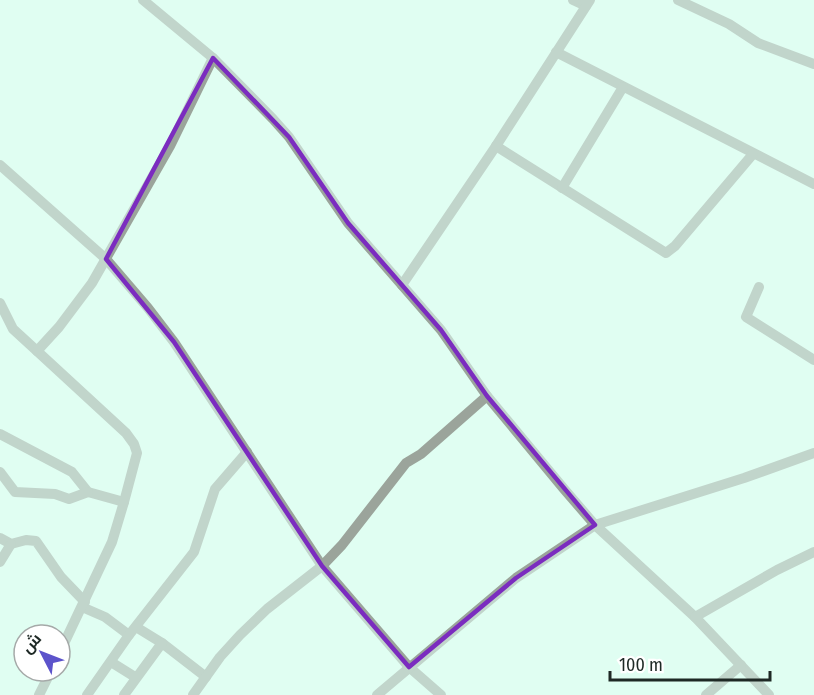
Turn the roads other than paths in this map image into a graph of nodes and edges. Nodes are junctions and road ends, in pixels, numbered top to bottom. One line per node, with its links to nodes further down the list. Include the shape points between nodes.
1 (143, 0): 6 (street)
2 (573, 0): 4 (street)
3 (678, 0): 7 (street, via 729,24 758,43)
4 (588, 3): 5 (street)
5 (555, 52): 8 (street); 9 (street)
6 (213, 58): 14 (street, via 170,146); 15 (street, via 289,137 348,223)
7 (814, 64)
8 (623, 87): 10 (street); 13 (street)
9 (496, 146): 13 (street); 15 (street)
10 (753, 154): 12 (street); 13 (street, via 666,253)
11 (0, 165): 14 (street)
12 (814, 184)
13 (562, 188)
14 (106, 260): 18 (street); 22 (street, via 174,342)
15 (402, 285): 20 (street, via 441,330)
16 (759, 287): 19 (street, via 746,317)
17 (0, 303): 18 (street, via 13,329)
18 (38, 351): 26 (street, via 92,399 134,444 137,453)
19 (814, 360)
20 (487, 396): 27 (street); 32 (street, via 406,463)
21 (0, 434): 25 (street, via 72,472)
22 (247, 452): 32 (street); 36 (street, via 215,489 194,552)
23 (814, 453): 27 (street)
24 (0, 472): 25 (street, via 15,492 55,494 69,499)
25 (88, 492): 26 (street)
26 (124, 502): 33 (street, via 112,542)
27 (596, 525): 34 (street); 40 (street, via 516,578)
28 (0, 538): 29 (street)
29 (11, 544): 31 (street); 33 (street, via 36,541)
30 (814, 552): 34 (street)
31 (0, 562)
32 (322, 566): 40 (street); 42 (street, via 267,609)
33 (84, 605): 35 (street); 36 (street)
34 (695, 617): 39 (street)
35 (72, 628)
36 (133, 631): 37 (street); 38 (street)
37 (162, 643): 41 (street); 42 (street)
38 (111, 662): 41 (street); 43 (street)
39 (741, 665): 48 (street); 49 (street)
40 (409, 667): 46 (street); 47 (street)
41 (135, 677): 44 (street)
42 (206, 677): 45 (street)
43 (87, 695)
44 (124, 695)
45 (193, 695)
46 (376, 695)
47 (441, 695)
48 (706, 695)
49 (769, 695)

